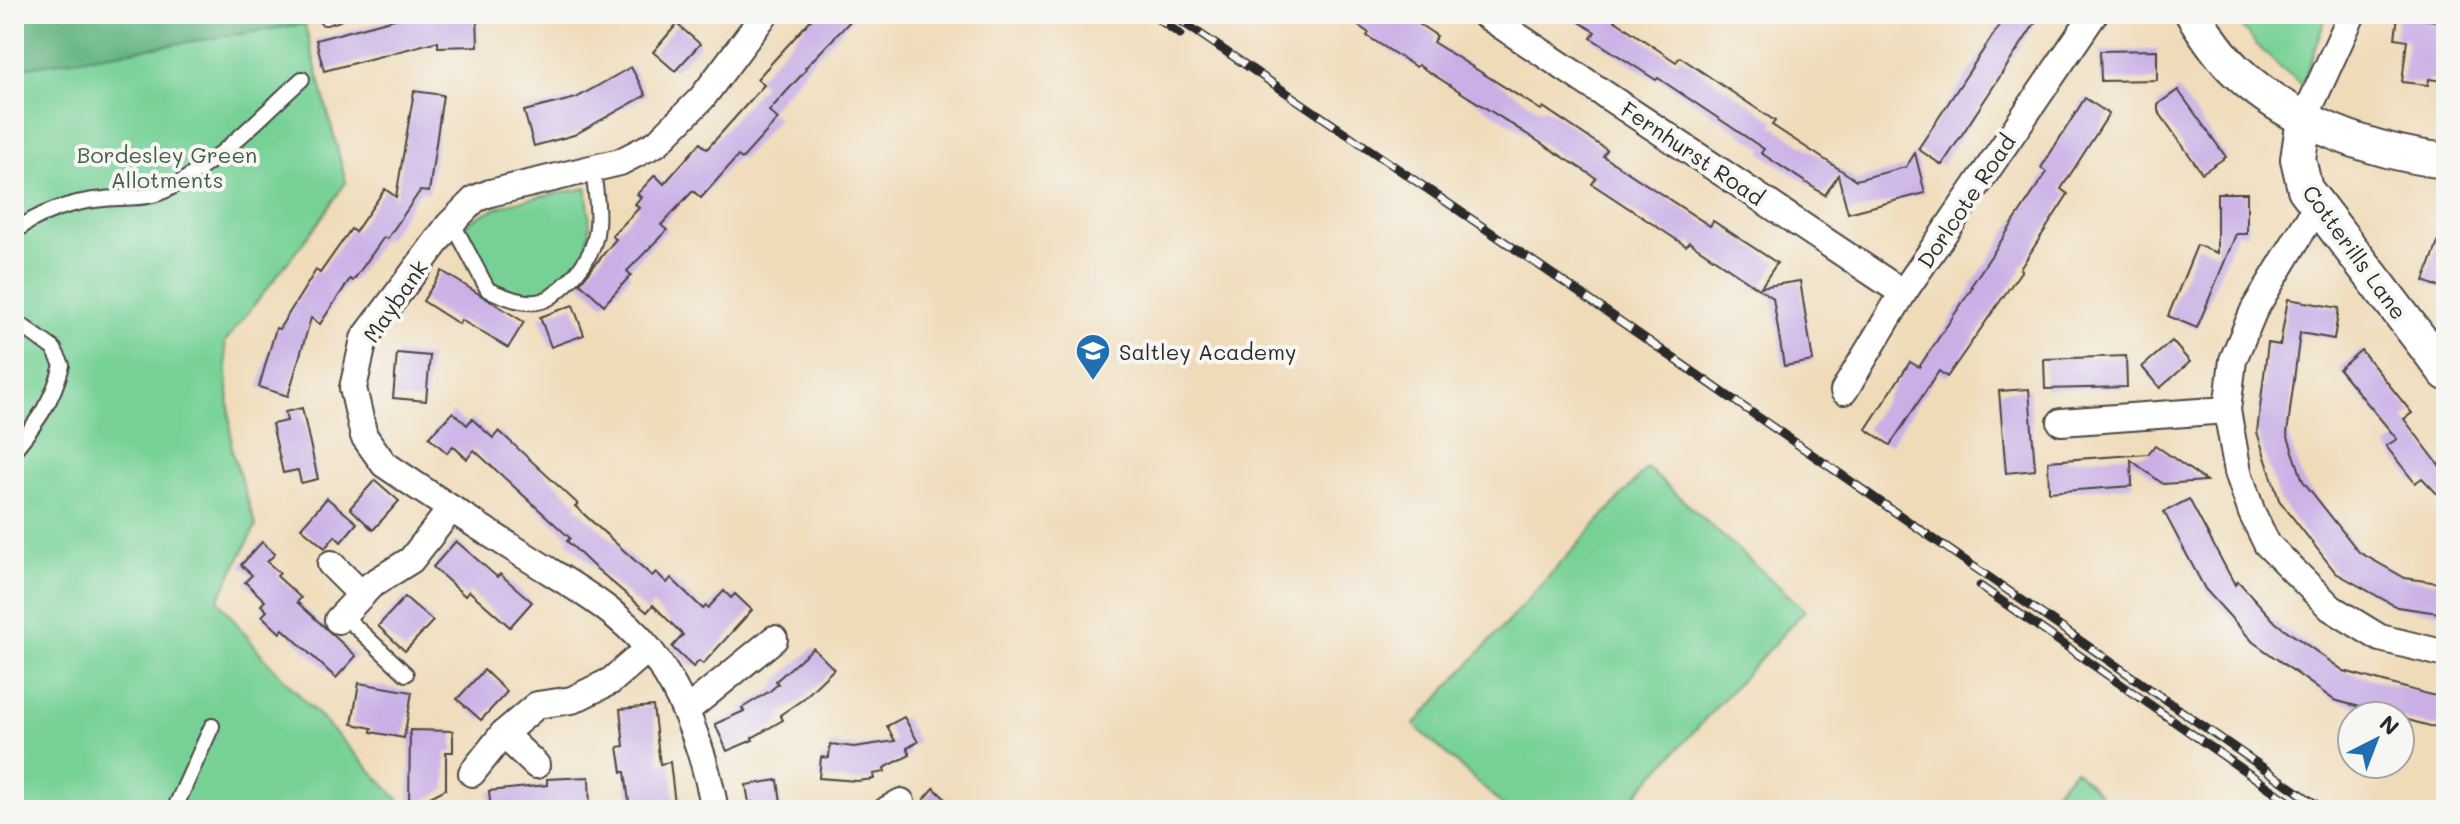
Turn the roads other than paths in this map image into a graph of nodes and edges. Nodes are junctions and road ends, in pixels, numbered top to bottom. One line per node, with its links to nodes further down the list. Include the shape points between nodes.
1 (765, 14): 9 (street, Maybank, via 677,125 638,155)
2 (1484, 14): 13 (street, Fernhurst Road)
3 (2094, 14): 13 (street, Dorlcote Road)
4 (2193, 14): 7 (street, via 2233,68)
5 (2347, 26): 7 (street)
6 (302, 79): 12 (lane, via 223,152 169,188 141,199 103,199 66,207)
7 (2304, 119): 8 (street, via 2362,141); 10 (street, Cotterills Lane, via 2298,159 2305,189)
8 (2446, 161)
9 (593, 170): 11 (street, Maybank, via 490,193 475,199); 11 (lane, via 594,247 585,264 552,297 518,301 488,290)
10 (2317, 206): 15 (street, Cotterills Lane); 17 (street, via 2254,310 2233,360)
11 (452, 222): 20 (street, Maybank, via 364,339 353,388 364,436 384,464)
12 (14, 233)
13 (1903, 293): 16 (street, Dorlcote Road)
14 (14, 320): 19 (lane, via 54,349 62,365 43,414)
15 (2446, 373)
16 (1844, 391)
17 (2227, 410): 18 (street); 26 (street, via 2252,513 2267,544 2288,568 2331,608 2380,638)
18 (2061, 422)
19 (14, 450)
20 (451, 509): 22 (street, via 411,560); 25 (street, Maybank, via 579,589)
21 (331, 564): 22 (street)
22 (362, 595): 23 (street)
23 (341, 618): 27 (lane)
24 (774, 639): 28 (street)
25 (648, 649): 28 (street, Maybank); 30 (street, via 611,681 572,700 537,705)
26 (2446, 654)
27 (406, 674)
28 (687, 710): 34 (street, Maybank)
29 (212, 726): 33 (lane)
30 (503, 734): 31 (street); 32 (street)
31 (536, 765)
32 (472, 773)
33 (174, 810)
34 (715, 810)

